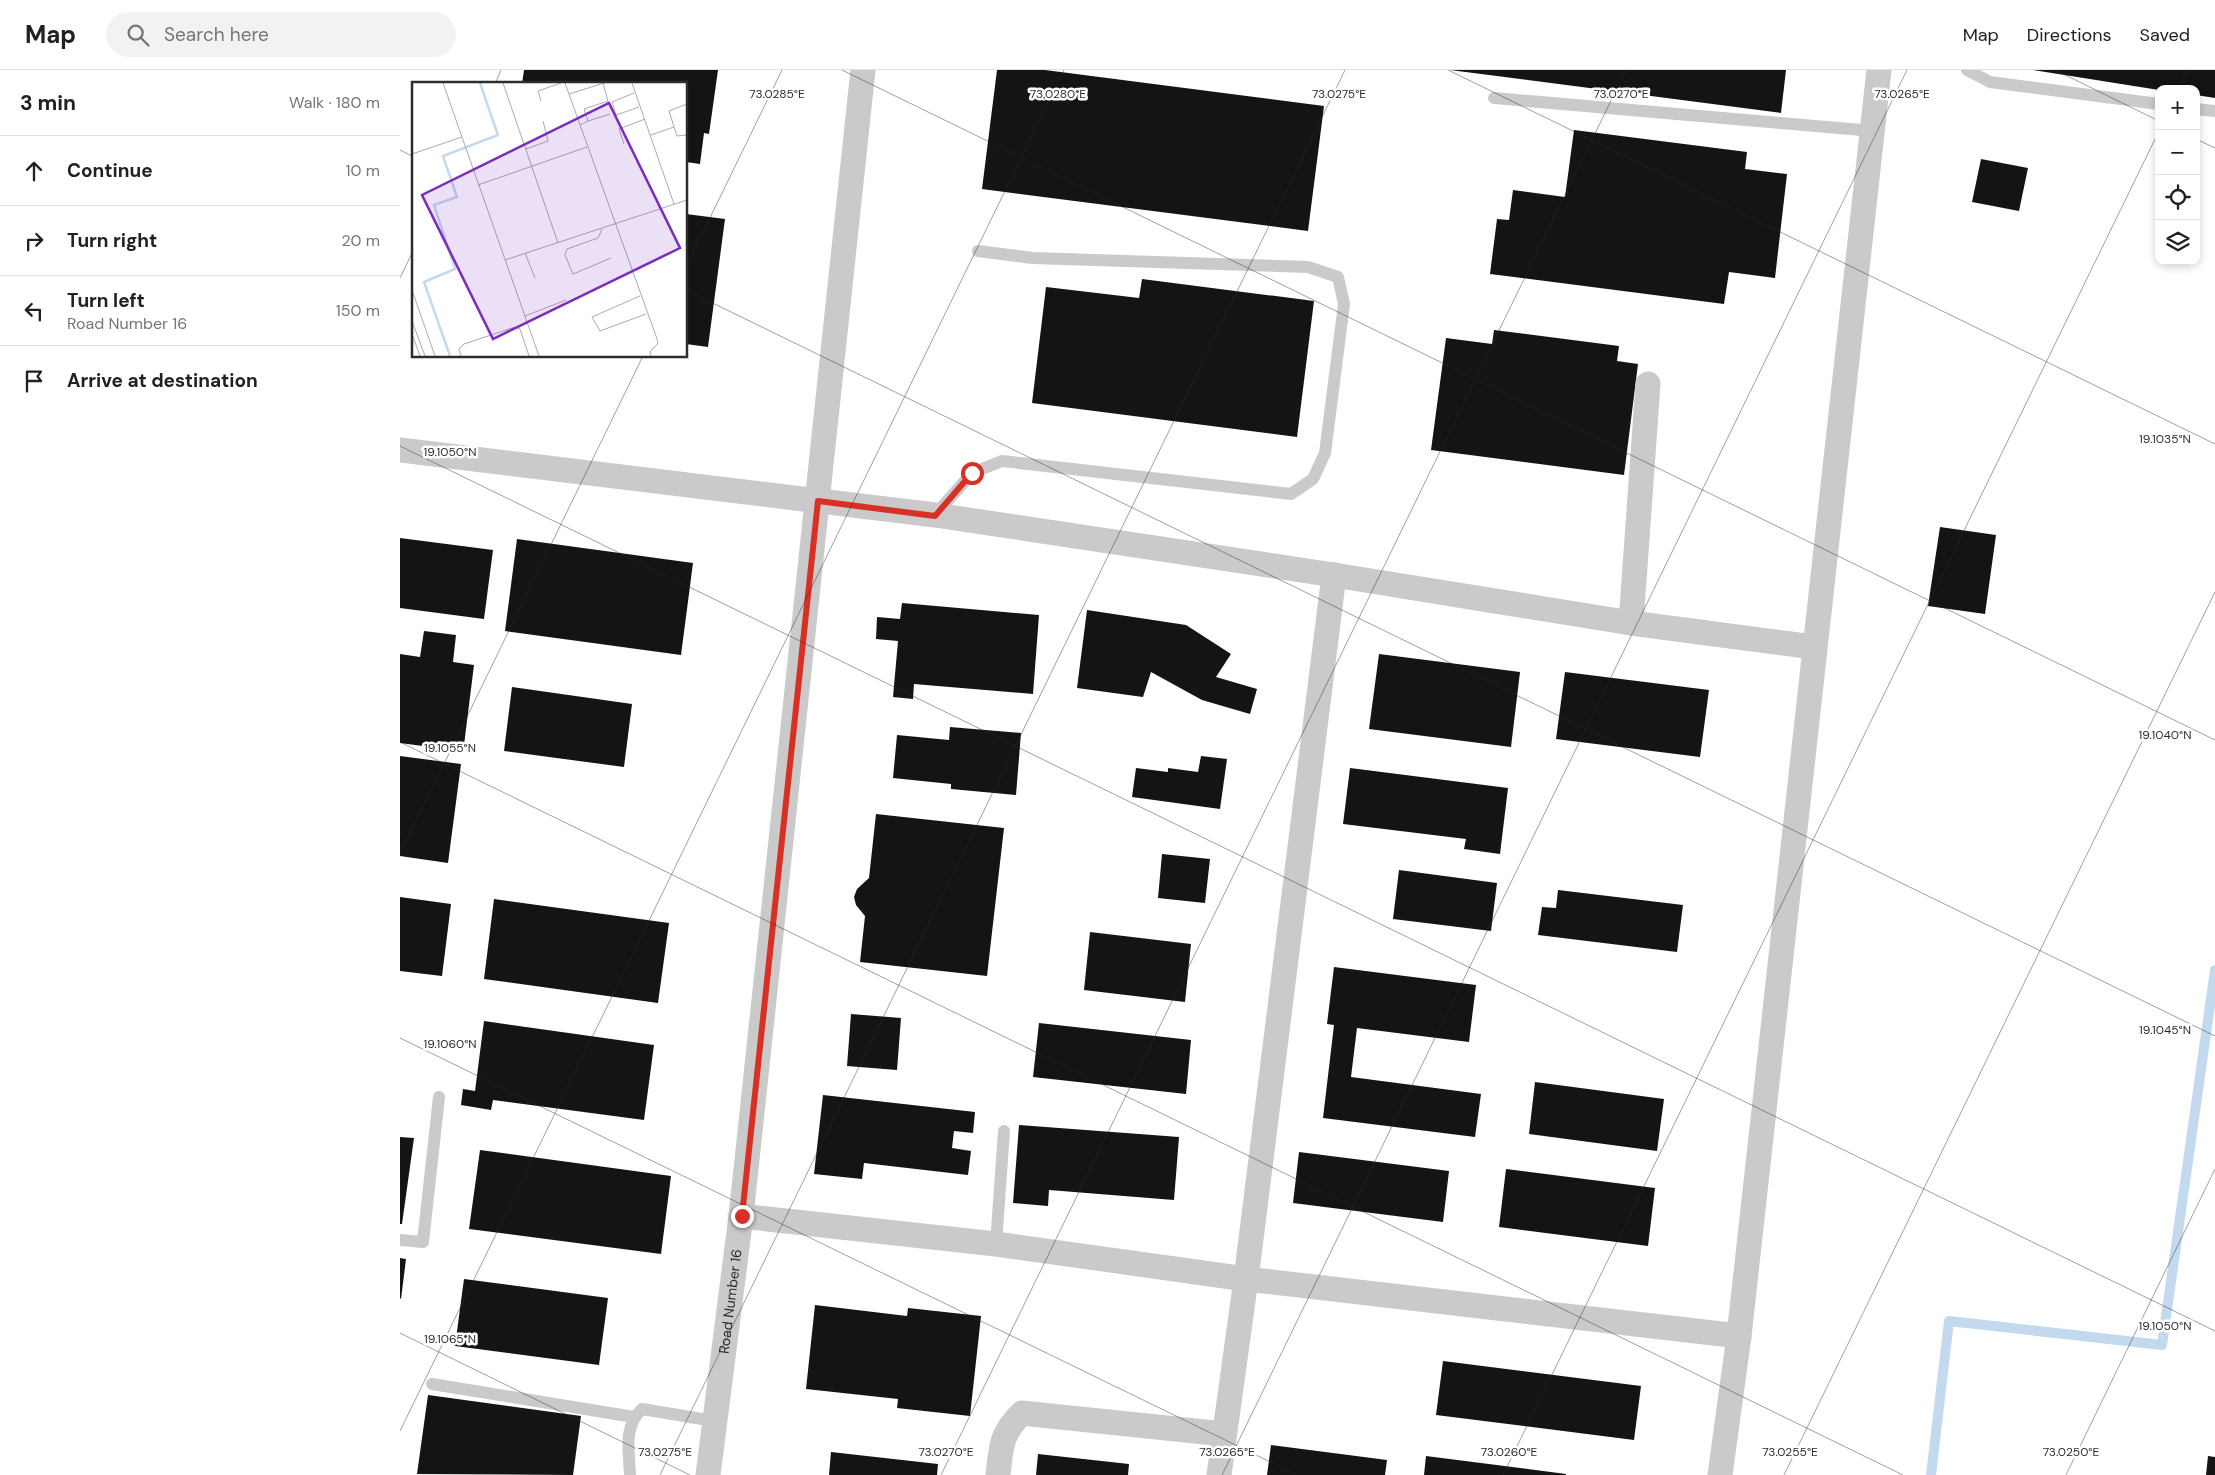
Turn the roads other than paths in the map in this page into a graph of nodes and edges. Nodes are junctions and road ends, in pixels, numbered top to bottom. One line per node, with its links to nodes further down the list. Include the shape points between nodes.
1 (863, 70): 12 (street, Road Number 16)
2 (1880, 70): 8 (street)
3 (1967, 70): 5 (lane, via 1990,82)
4 (1494, 98): 8 (lane)
5 (2155, 103)
6 (2200, 109): 7 (lane)
7 (2215, 111)
8 (1872, 131): 16 (street)
9 (978, 251): 13 (lane, via 1033,258 1308,267 1338,277 1344,304 1325,452 1313,479 1291,494 1002,461 972,473)
10 (1648, 384): 15 (street)
11 (400, 450): 12 (street)
12 (818, 501): 13 (street); 19 (street, Road Number 16)
13 (935, 516): 14 (street)
14 (1334, 575): 15 (street); 22 (street)
15 (1631, 623): 16 (street)
16 (1814, 647): 23 (street)
17 (439, 1097): 20 (lane, via 423,1242)
18 (1004, 1131): 21 (lane)
19 (742, 1216): 21 (street); 26 (street, Road Number 16)
20 (400, 1240)
21 (996, 1244): 22 (street)
22 (1246, 1279): 23 (street); 27 (street)
23 (1739, 1336): 32 (street)
24 (432, 1384): 25 (lane)
25 (634, 1417): 26 (lane, via 642,1409); 28 (lane, via 628,1432)
26 (714, 1421): 29 (street, Road Number 16)
27 (1224, 1434): 30 (street, via 1022,1413 1009,1425 1002,1442); 31 (street)
28 (630, 1475)
29 (708, 1475)
30 (998, 1475)
31 (1219, 1475)
32 (1720, 1475)

